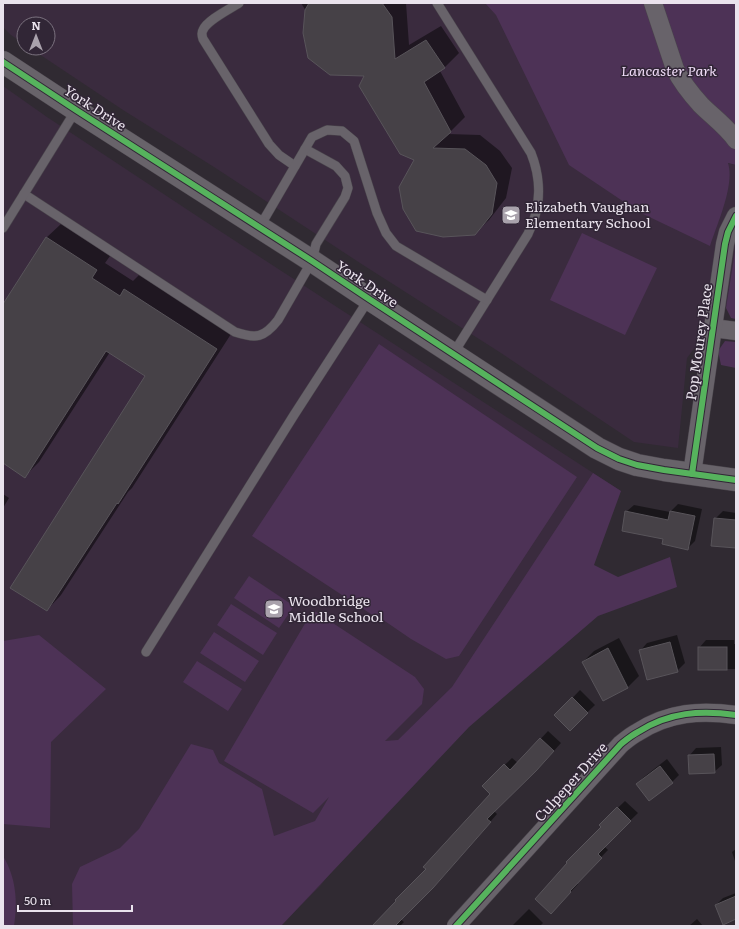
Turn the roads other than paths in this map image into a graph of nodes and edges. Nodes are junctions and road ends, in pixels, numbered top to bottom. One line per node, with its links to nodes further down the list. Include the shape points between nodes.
1 (239, 3): 8 (lane, via 208,22 203,28 202,39 269,144)
2 (437, 3): 15 (lane, via 531,153 538,179 535,217 528,234)
3 (652, 3): 6 (street, via 675,70 691,94)
4 (3, 62): 5 (street, York Drive)
5 (76, 110): 9 (lane); 12 (street, York Drive)
6 (736, 140)
7 (305, 149): 8 (lane); 13 (lane, via 336,166 345,176 348,188 316,244); 15 (lane, via 312,137 326,130 342,131 354,141 377,213 386,233 396,246)
8 (295, 166): 12 (lane)
9 (24, 194): 11 (lane); 13 (lane, via 235,332 244,335 265,334 272,328)
10 (736, 216): 16 (street, Pop Mourey Place, via 725,244)
11 (3, 228)
12 (259, 228): 13 (street, York Drive)
13 (312, 261): 14 (street, York Drive)
14 (368, 299): 18 (street, York Drive); 21 (lane)
15 (487, 300): 18 (lane)
16 (713, 328): 17 (street); 19 (street, Pop Mourey Place)
17 (736, 331)
18 (453, 354): 19 (street, York Drive, via 618,459 637,465)
19 (692, 474): 20 (street, York Drive)
20 (736, 480)
21 (146, 652)
22 (736, 715): 23 (street, Culpeper Drive, via 717,712 674,716 638,732 621,744)
23 (456, 926)

